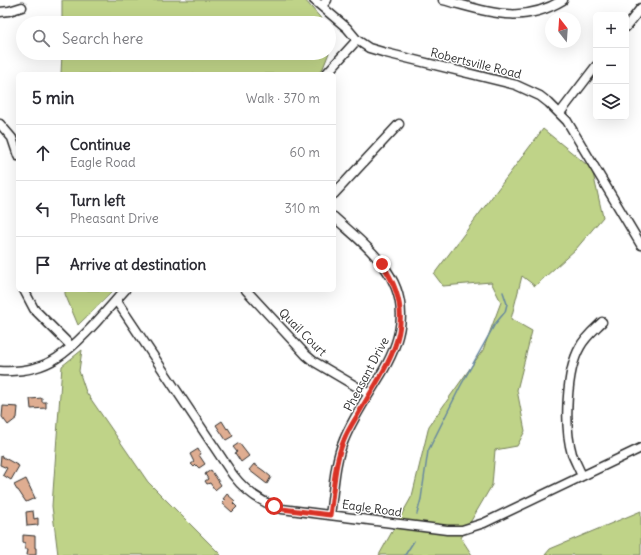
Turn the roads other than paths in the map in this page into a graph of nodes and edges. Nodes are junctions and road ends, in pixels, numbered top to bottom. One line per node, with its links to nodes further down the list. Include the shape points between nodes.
1 (314, 0): 4 (street, Robertsville Road)
2 (443, 0): 3 (street, via 494,13 515,15 537,12)
3 (563, 0)
4 (325, 3): 9 (street, Robertsville Road)
5 (22, 7): 7 (street)
6 (641, 8): 8 (street)
7 (0, 12)
8 (629, 23)
9 (357, 40): 11 (street); 12 (street, Robertsville Road, via 369,48 386,53 520,87 540,96)
10 (593, 70): 12 (street)
11 (328, 72)
12 (560, 113): 18 (street, Robertsville Road)
13 (0, 124): 15 (street, via 12,138)
14 (399, 124): 16 (street)
15 (16, 150)
16 (336, 192)
17 (336, 219): 26 (street, Pheasant Drive, via 382,264 392,279 399,300 401,313 398,340 393,354)
18 (641, 246)
19 (25, 292): 24 (street, via 34,309)
20 (123, 292): 22 (street)
21 (248, 292): 26 (street, Quail Court, via 313,361)
22 (116, 300): 24 (street); 29 (street, Eagle Road, via 239,483 256,497 274,506)
23 (602, 322): 28 (street, via 588,335 580,348 570,378 569,438 572,453)
24 (71, 346): 25 (street, via 57,358 42,365 24,370)
25 (0, 371)
26 (369, 394): 29 (street, Pheasant Drive, via 340,449)
27 (641, 448): 28 (street, Eagle Road)
28 (582, 476): 29 (street, Eagle Road, via 484,523 462,530)
29 (330, 515)

